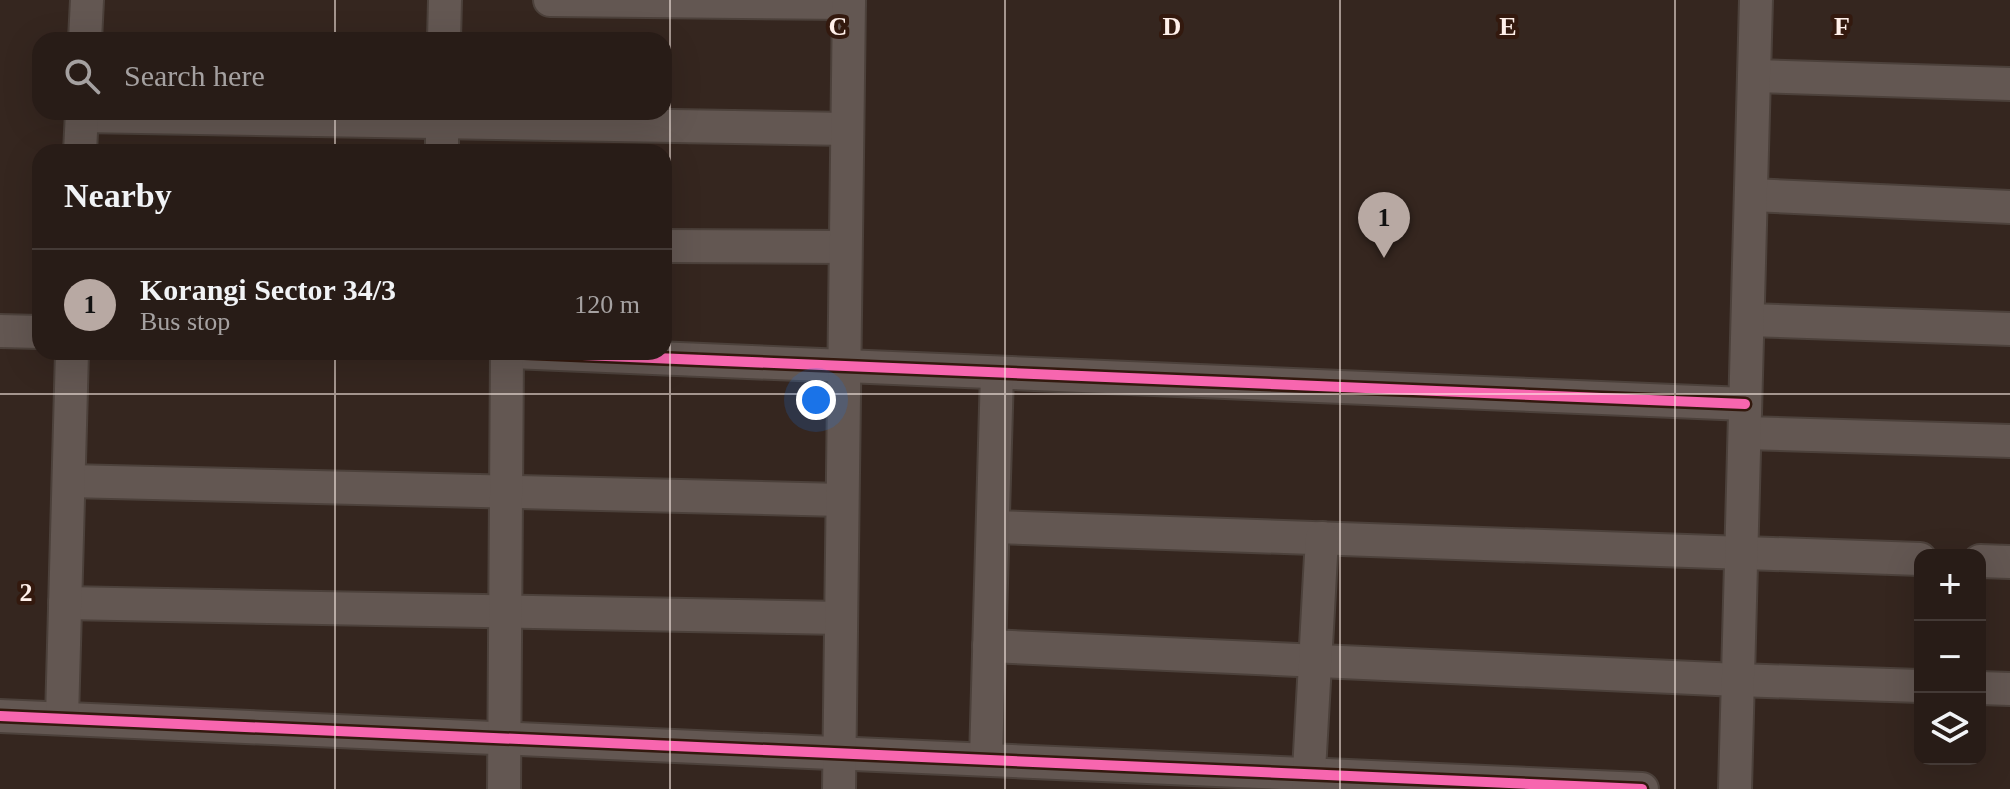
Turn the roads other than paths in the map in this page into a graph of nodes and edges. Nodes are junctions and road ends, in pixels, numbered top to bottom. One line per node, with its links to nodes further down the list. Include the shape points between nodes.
1 (87, 0): 6 (street)
2 (445, 0): 7 (street)
3 (550, 0): 5 (street)
4 (1756, 0): 8 (street)
5 (849, 2): 13 (street)
6 (85, 32)
7 (444, 32)
8 (1754, 76): 9 (street); 15 (street)
9 (2010, 84)
10 (82, 120): 14 (street)
11 (226, 120): 12 (street)
12 (442, 129): 13 (street)
13 (847, 129): 18 (street)
14 (80, 144)
15 (1751, 195): 16 (street); 19 (street)
16 (2010, 207)
17 (672, 246): 18 (street)
18 (845, 247): 26 (street)
19 (1748, 320): 20 (street); 28 (street)
20 (2010, 329)
21 (0, 331): 22 (street)
22 (32, 332)
23 (672, 359): 26 (street)
24 (72, 360): 30 (street)
25 (509, 360): 31 (street)
26 (844, 366): 27 (street); 32 (street)
27 (997, 373): 28 (street); 33 (street)
28 (1745, 419): 29 (street); 35 (street)
29 (2010, 441)
30 (69, 481): 31 (street); 39 (street)
31 (506, 492): 32 (street); 40 (street)
32 (842, 500): 41 (street)
33 (993, 527): 34 (street); 42 (street)
34 (1322, 538): 35 (street); 43 (street)
35 (1741, 553): 36 (street); 44 (street)
36 (1914, 559)
37 (1986, 561): 38 (street)
38 (2010, 562)
39 (65, 603): 40 (street); 49 (street)
40 (505, 612): 41 (street); 50 (street)
41 (841, 618): 51 (street)
42 (989, 646): 43 (street); 52 (street)
43 (1315, 661): 44 (street); 53 (street)
44 (1738, 680): 45 (street); 57 (street)
45 (1914, 686)
46 (1986, 688): 47 (street)
47 (2010, 689)
48 (0, 716): 49 (street)
49 (62, 718): 50 (street)
50 (505, 737): 51 (street); 54 (street)
51 (839, 752): 52 (street); 55 (street)
52 (986, 759): 53 (street)
53 (1308, 781): 56 (street)
54 (504, 789)
55 (839, 789)
56 (1642, 789)
57 (1735, 789)

